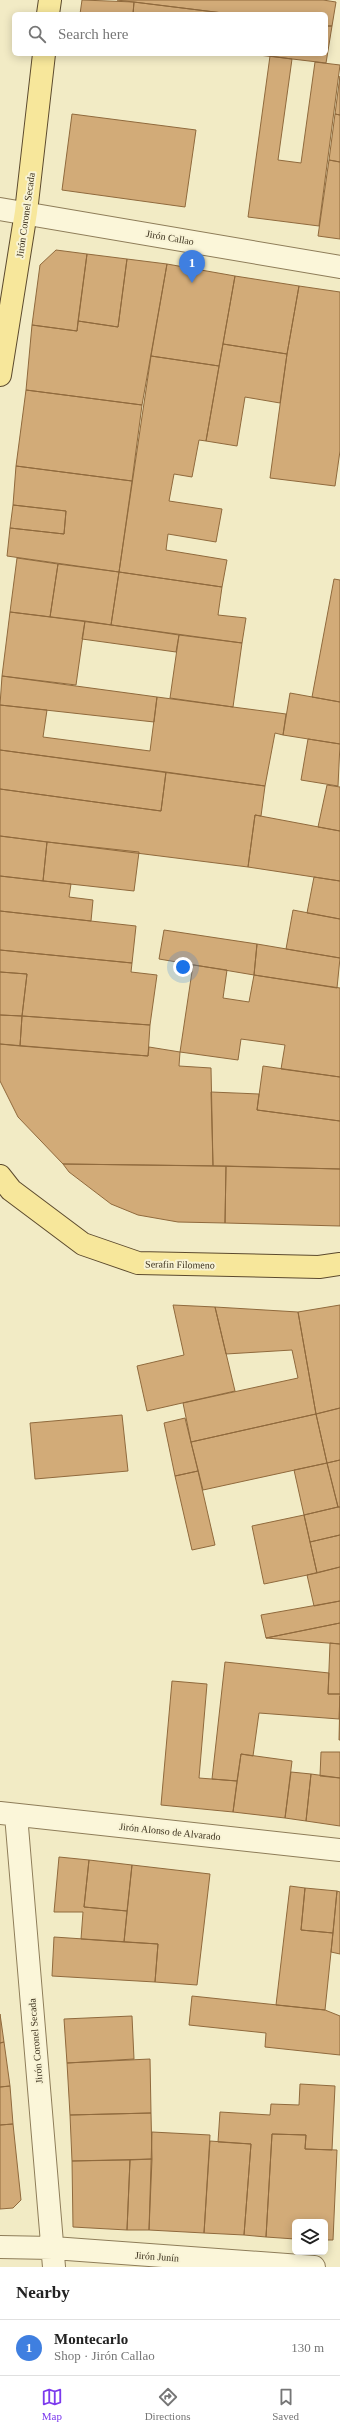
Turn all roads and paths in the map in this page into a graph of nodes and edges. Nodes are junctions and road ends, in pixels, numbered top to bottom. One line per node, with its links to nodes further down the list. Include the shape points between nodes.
1 (50, 0): 2 (main road)
2 (48, 12)
3 (44, 56): 5 (main road, Jirón Coronel Secada)
4 (0, 209): 5 (street, Jirón Callao)
5 (26, 212): 6 (street, Jirón Callao); 7 (main road, Jirón Coronel Secada)
6 (340, 267)
7 (0, 375)
8 (0, 1176): 9 (main road, Serafin Filomeno, via 11,1190 83,1244 138,1264 319,1268)
9 (340, 1264)
10 (8, 1814): 11 (street, Jirón Alonso de Alvarado); 13 (street, Jirón Coronel Secada)
11 (340, 1850)
12 (0, 2248): 13 (street, Jirón Junín)
13 (53, 2258): 14 (street, Jirón Junín)
14 (314, 2267)

